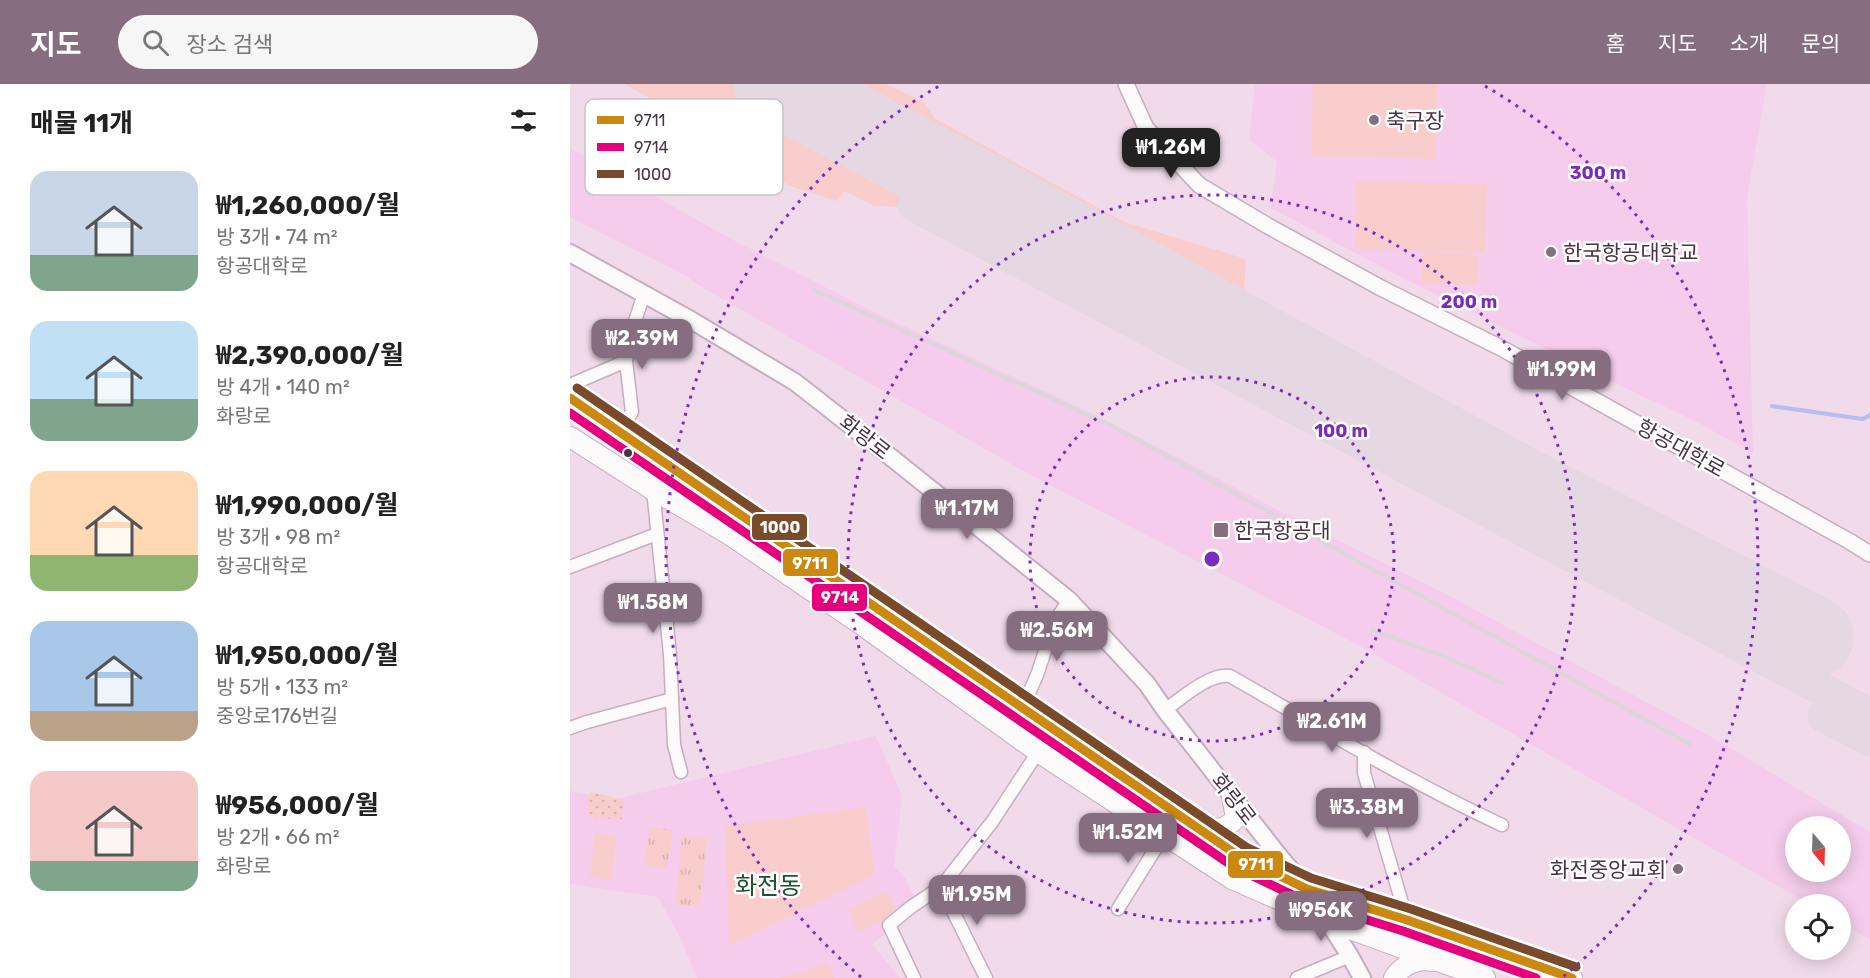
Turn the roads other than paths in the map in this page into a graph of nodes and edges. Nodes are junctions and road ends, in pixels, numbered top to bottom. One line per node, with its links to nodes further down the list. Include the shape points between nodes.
1 (1126, 84): 11 (street, 항공대학로, via 1146,128 1199,185)
2 (570, 253): 3 (main road, 화랑로)
3 (644, 294): 4 (street); 13 (main road, 화랑로, via 795,382)
4 (626, 361): 5 (street); 7 (street, via 632,412)
5 (570, 385)
6 (570, 398): 7 (main road)
7 (619, 431): 15 (main road)
8 (570, 437): 9 (main road)
9 (652, 490): 10 (street); 18 (main road, via 727,533)
10 (657, 534): 12 (street); 14 (street)
11 (1870, 554)
12 (570, 567)
13 (1069, 600): 15 (street, via 1055,621); 16 (main road, 화랑로, via 1147,684)
14 (672, 699): 17 (street); 20 (street, via 674,745)
15 (1022, 710): 23 (main road)
16 (1165, 710): 19 (street, via 1211,679 1230,676); 21 (main road, 화랑로)
17 (570, 729)
18 (1038, 752): 24 (main road); 25 (street, via 992,822)
19 (1364, 752): 22 (street); 28 (street, via 1364,773)
20 (681, 772)
21 (1232, 796): 23 (main road, via 1236,818 1230,826 1222,830); 26 (main road, 화랑로)
22 (1502, 825)
23 (1200, 828): 26 (main road, via 1240,857)
24 (1164, 835): 27 (street); 29 (main road, via 1232,879)
25 (940, 887): 32 (street, via 889,925); 33 (street)
26 (1307, 889): 28 (main road); 29 (main road, 화랑로)
27 (1118, 909)
28 (1407, 920): 38 (main road)
29 (1328, 921): 30 (main road, 화랑로); 31 (main road)
30 (1350, 956): 34 (street); 35 (main road, 화랑로)
31 (1446, 964): 36 (main road, via 1416,961); 37 (main road)
32 (914, 978)
33 (986, 978)
34 (1297, 978)
35 (1362, 978)
36 (1394, 978)
37 (1485, 978)
38 (1572, 978)

